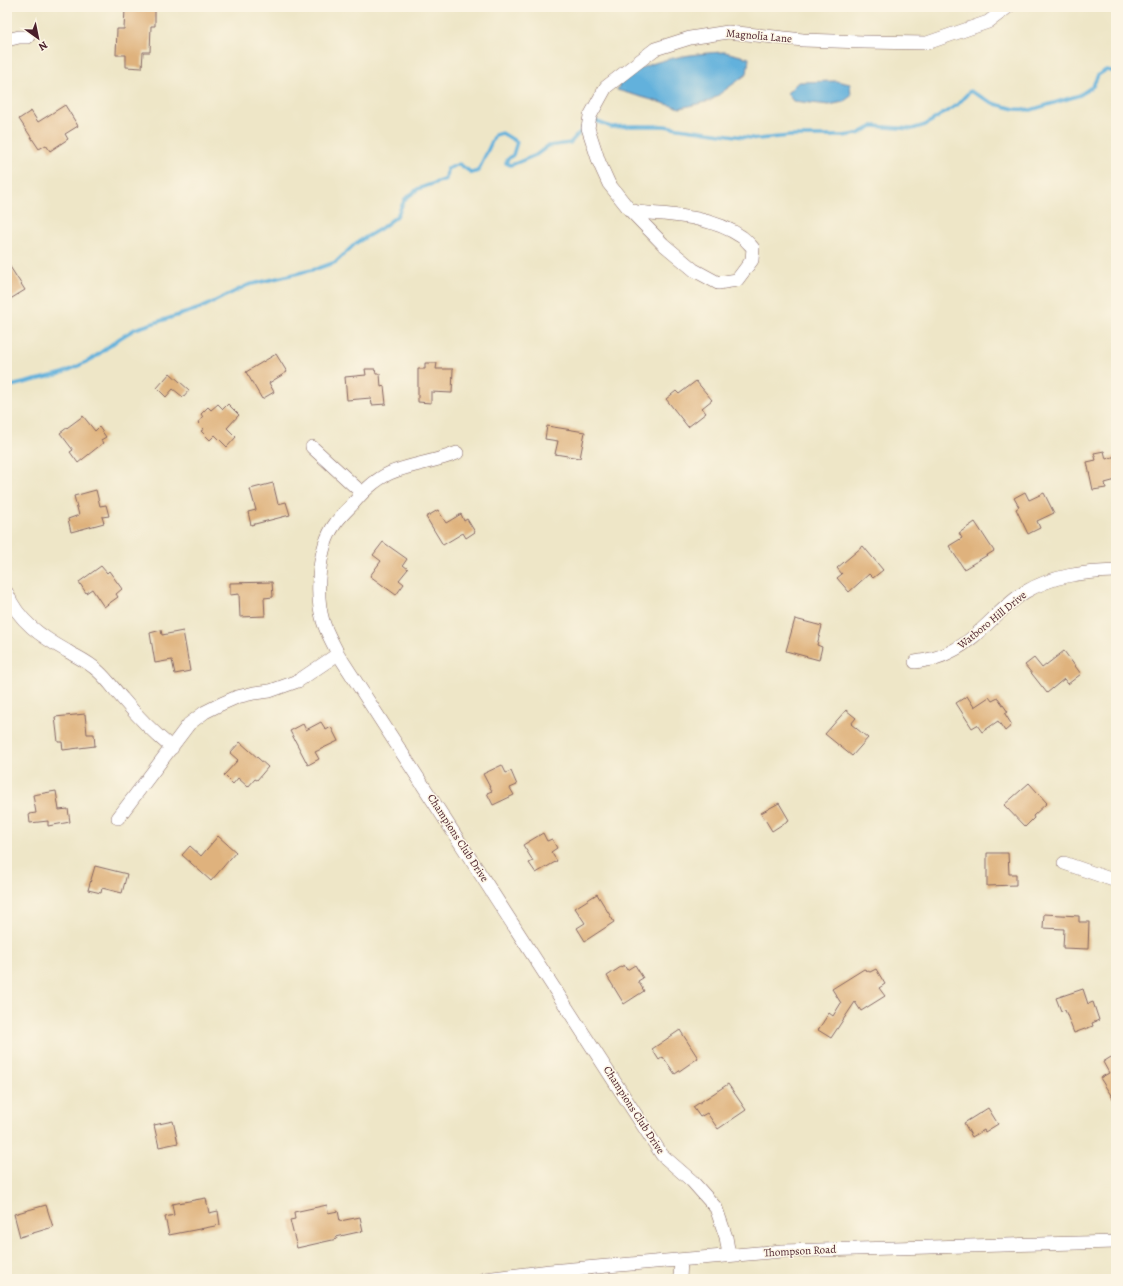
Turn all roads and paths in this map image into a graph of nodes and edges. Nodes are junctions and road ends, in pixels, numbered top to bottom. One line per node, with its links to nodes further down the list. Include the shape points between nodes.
1 (1008, 7): 4 (street, Magnolia Lane, via 988,22 927,43 803,40 728,32 690,38 655,49 606,87 590,116 588,128 609,184)
2 (28, 37): 3 (street)
3 (7, 40)
4 (629, 209): 4 (street, Magnolia Lane, via 663,244 694,270 718,283 737,280 752,260 753,248 743,238 722,227 690,217 636,212)
5 (312, 447): 7 (street)
6 (457, 453): 7 (street, Champions Club Drive, via 391,473)
7 (362, 493): 10 (street, Champions Club Drive, via 334,525 327,541 319,574 319,604 323,622)
8 (1116, 572): 11 (street, Watboro Hill Drive, via 1072,574 1039,584 1001,610 953,651 937,658)
9 (7, 593): 12 (street, via 20,616 32,628 98,670 154,733)
10 (338, 654): 12 (street, via 298,681 270,691 237,697 205,712 189,724); 17 (street, Champions Club Drive, via 662,1155 692,1181 716,1208 726,1236)
11 (915, 662)
12 (172, 748): 13 (street)
13 (118, 818)
14 (1064, 863): 15 (street)
15 (1116, 881)
16 (1116, 1242): 17 (street, Thompson Road, via 782,1251)
17 (729, 1255): 18 (street, Thompson Road)
18 (681, 1260): 19 (street, Thompson Road, via 550,1270); 20 (street)
19 (485, 1279)
20 (680, 1279)

